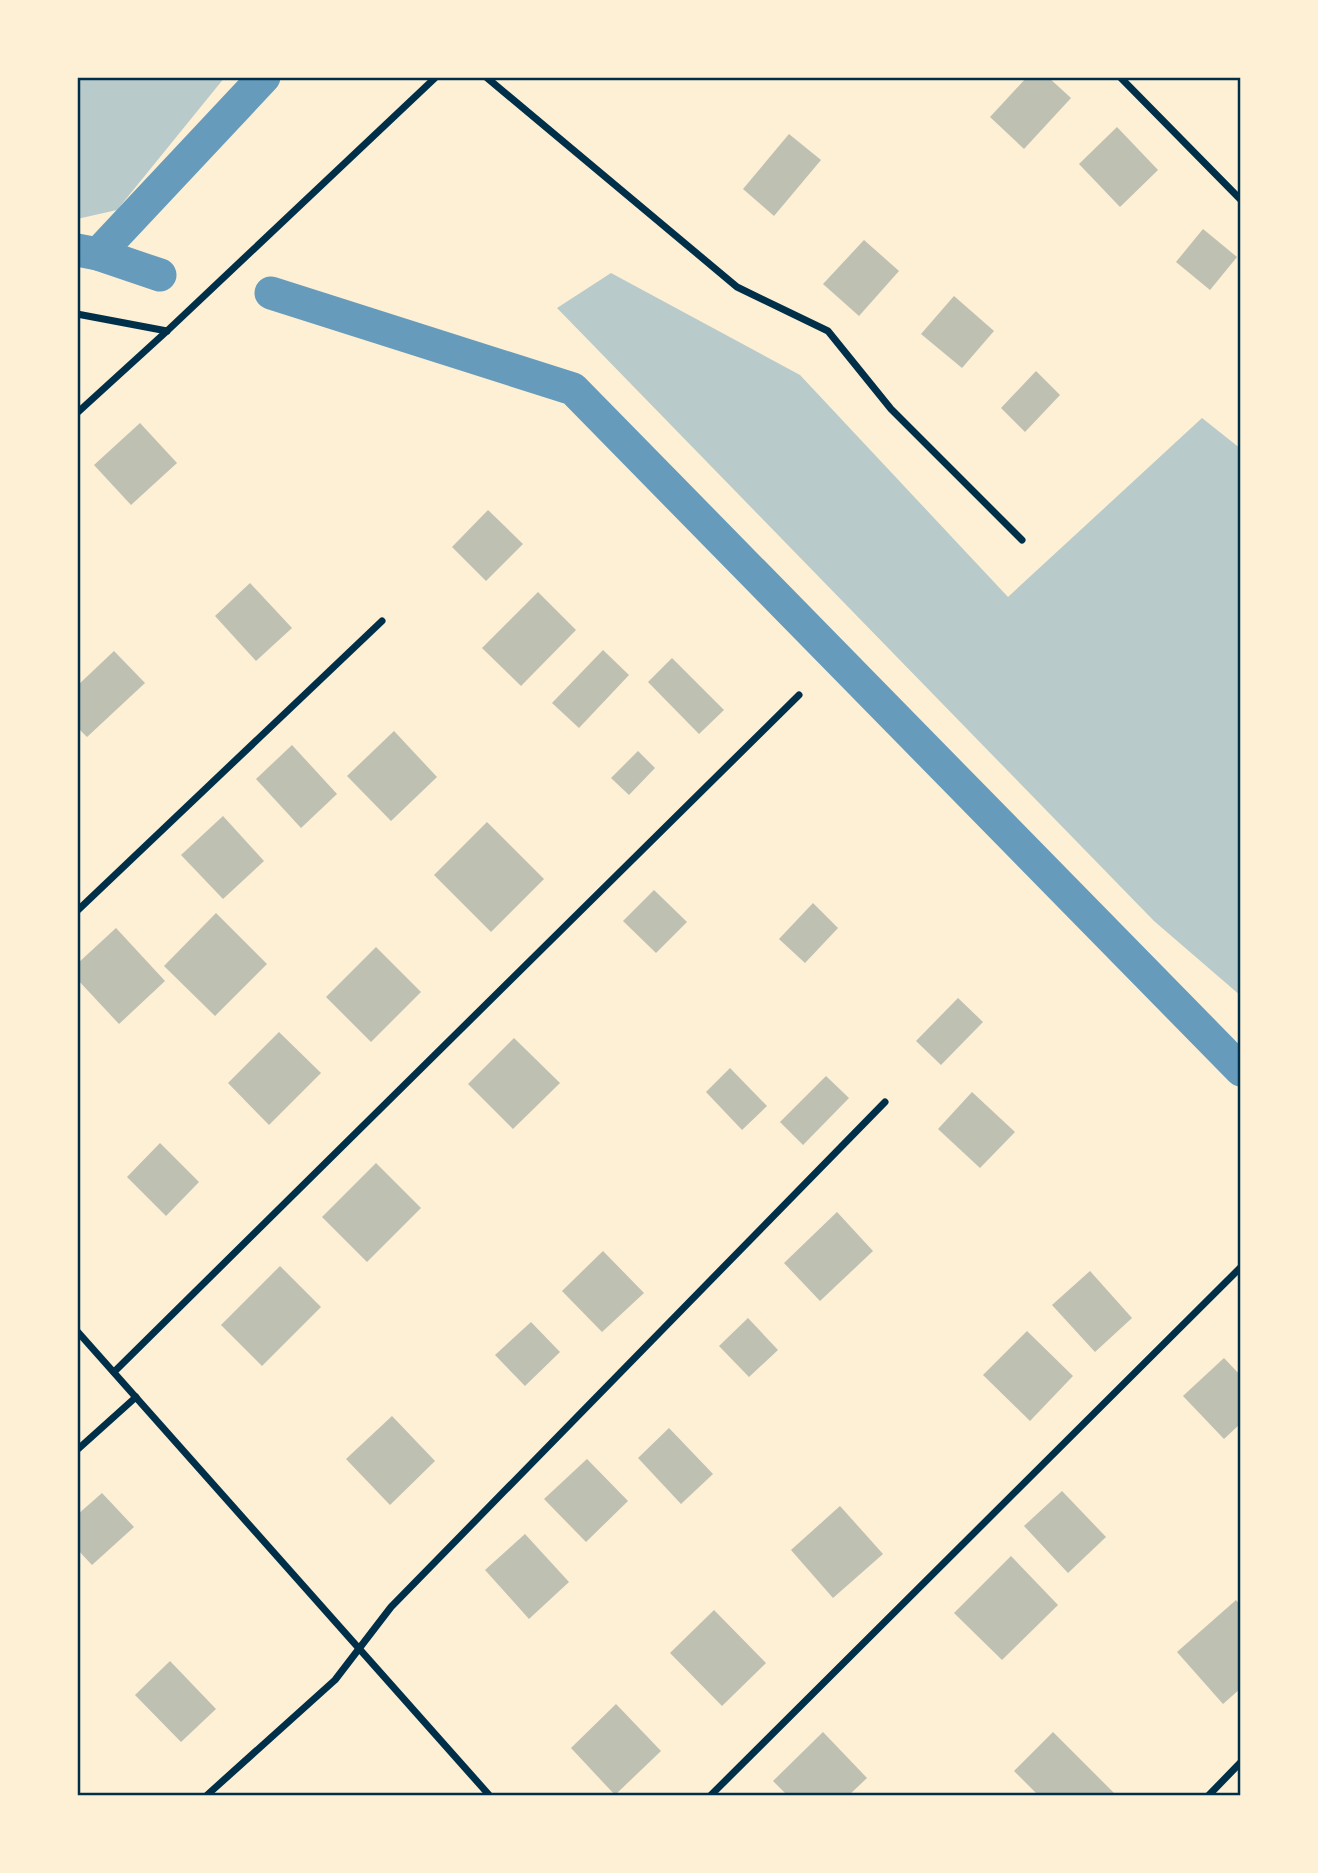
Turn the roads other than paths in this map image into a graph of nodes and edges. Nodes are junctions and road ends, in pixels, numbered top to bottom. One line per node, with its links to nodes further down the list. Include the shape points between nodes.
1 (436, 77): 6 (street)
2 (486, 77): 8 (street, via 737,287 828,331 891,409)
3 (1120, 77): 4 (street)
4 (1241, 200)
5 (77, 313): 6 (street)
6 (167, 331): 7 (street)
7 (77, 413)
8 (1022, 540)
9 (382, 621): 11 (street)
10 (799, 695): 15 (street)
11 (77, 911)
12 (886, 1102): 18 (street, via 391,1607)
13 (1241, 1267): 22 (street)
14 (77, 1331): 15 (street)
15 (114, 1372): 16 (street)
16 (136, 1397): 17 (street); 18 (street)
17 (77, 1450)
18 (360, 1650): 20 (street, via 335,1680); 21 (street)
19 (1241, 1762): 23 (street)
20 (206, 1796)
21 (490, 1796)
22 (710, 1796)
23 (1208, 1796)

